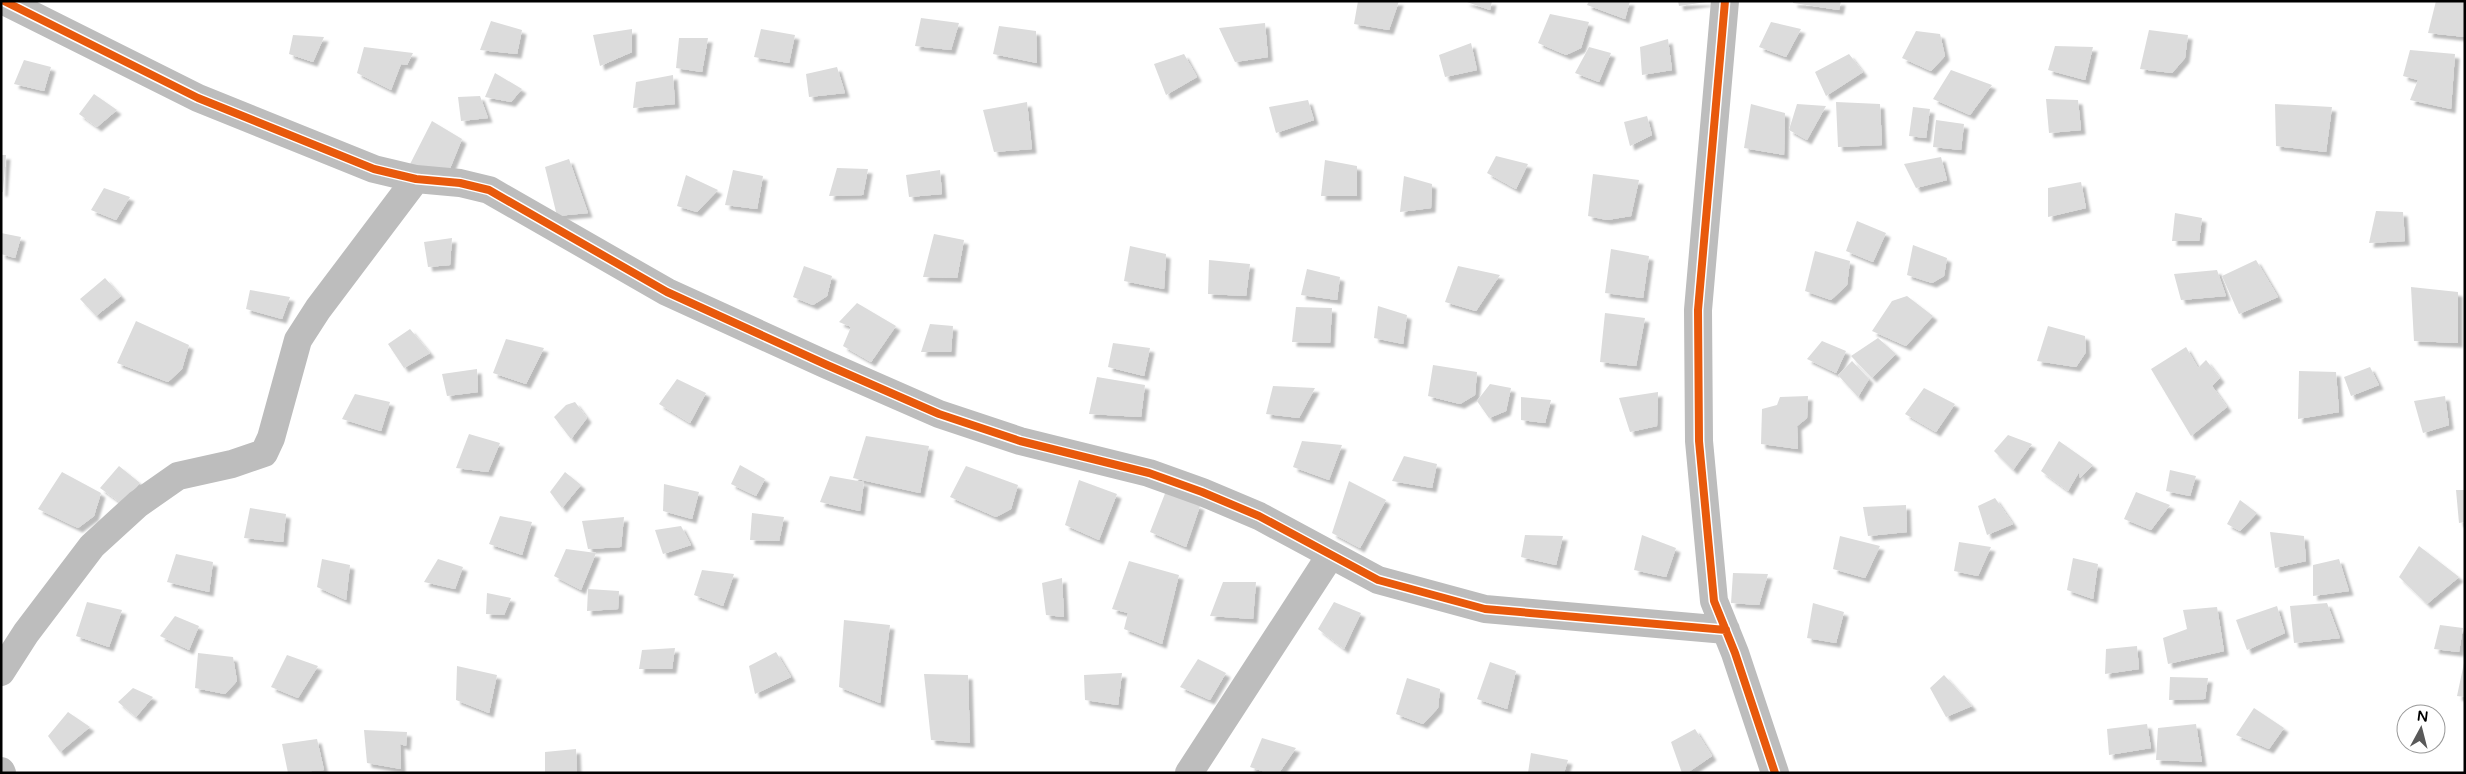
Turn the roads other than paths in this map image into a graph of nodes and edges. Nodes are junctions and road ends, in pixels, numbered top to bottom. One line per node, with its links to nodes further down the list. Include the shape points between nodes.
1 (4, 1): 3 (street, via 198,98 374,169)
2 (1725, 1): 5 (street, via 1698,310 1699,441 1714,601)
3 (416, 179): 4 (street, via 460,183 488,190 667,292 939,414 1020,441 1149,473 1202,492 1259,516); 6 (street, via 298,340 264,453 178,476 138,504 92,546 26,633)
4 (1330, 556): 5 (street, via 1378,580 1485,609); 7 (street)
5 (1726, 630): 8 (street)
6 (1, 672)
7 (1189, 773)
8 (1775, 773)

